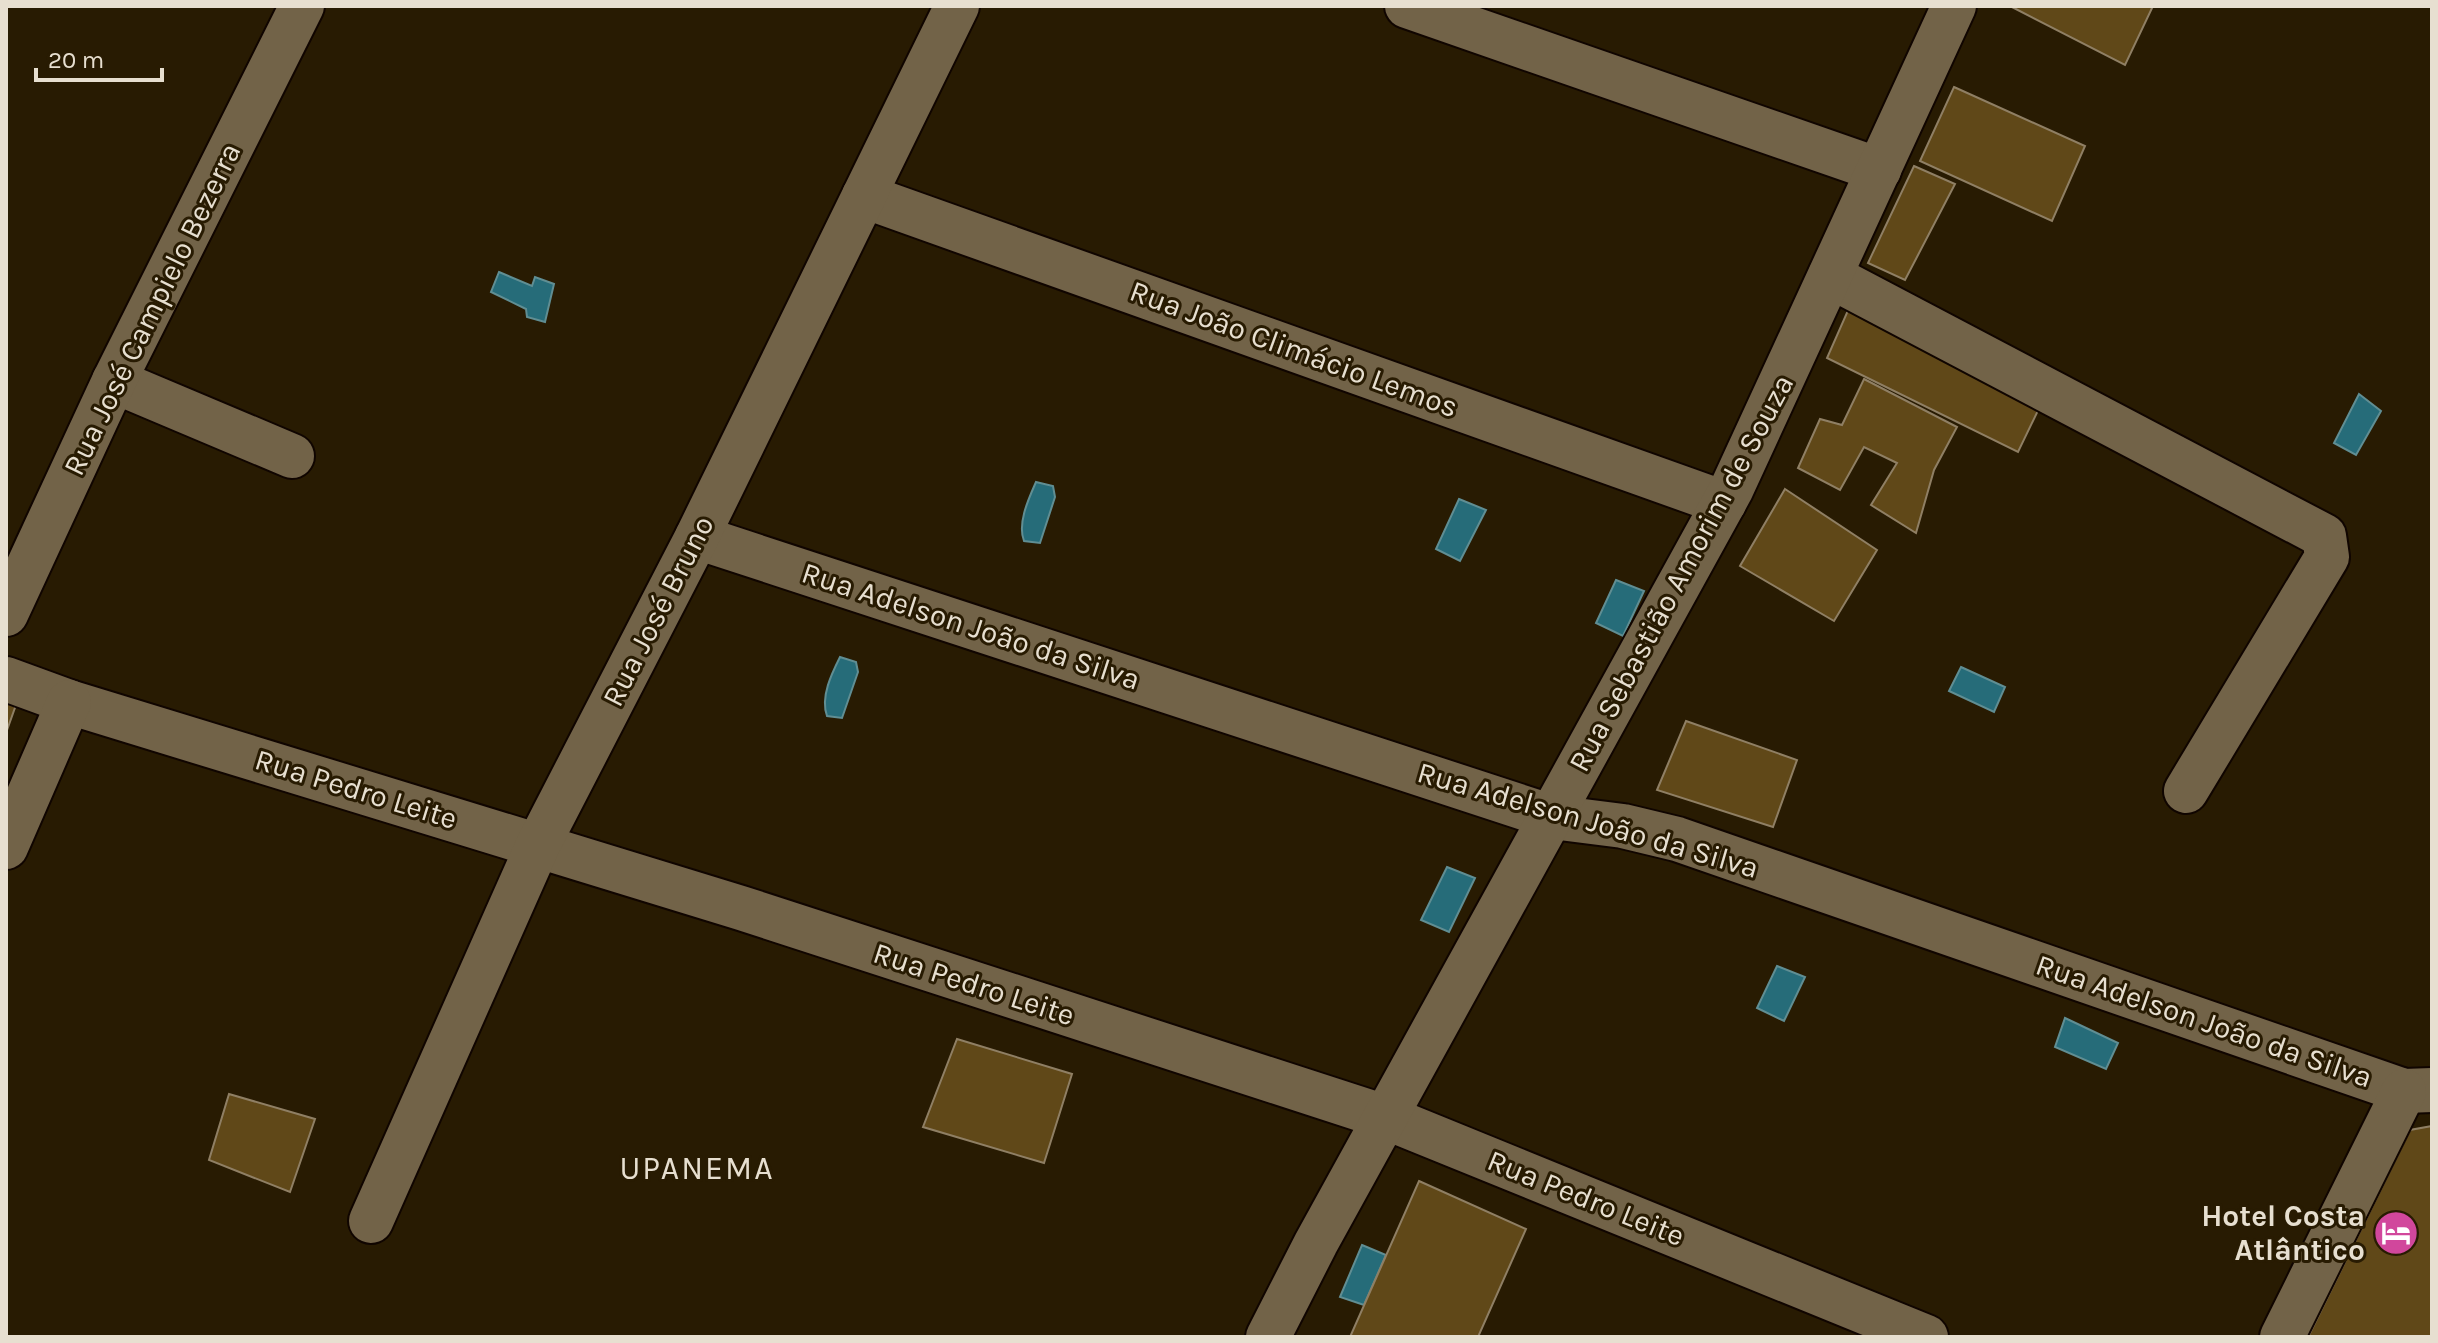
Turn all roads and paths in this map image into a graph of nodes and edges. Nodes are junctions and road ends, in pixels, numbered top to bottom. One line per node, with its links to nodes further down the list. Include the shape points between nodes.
1 (302, 6): 8 (street, Rua José Campielo Bezerra)
2 (957, 6): 6 (street, Rua José Bruno)
3 (1407, 6): 5 (street)
4 (1954, 6): 5 (street, Rua Sebastião Amorim de Souza)
5 (1879, 170): 7 (street, Rua Sebastião Amorim de Souza)
6 (864, 196): 10 (street, Rua João Climácio Lemos); 11 (street, Rua José Bruno)
7 (1830, 276): 10 (street, Rua Sebastião Amorim de Souza); 15 (street, via 2324,536 2327,557)
8 (114, 381): 9 (street); 12 (street, Rua José Campielo Bezerra)
9 (292, 456)
10 (1724, 503): 16 (street, Rua Sebastião Amorim de Souza)
11 (697, 537): 16 (street, Rua Adelson João da Silva); 17 (street, Rua José Bruno)
12 (6, 614)
13 (6, 679): 14 (street, Rua Pedro Leite)
14 (69, 702): 17 (street, Rua Pedro Leite); 18 (street)
15 (2186, 791)
16 (1552, 817): 19 (street, Rua Adelson João da Silva, via 1677,839); 20 (street, Rua Sebastião Amorim de Souza)
17 (538, 845): 20 (street, Rua Pedro Leite); 21 (street, Rua José Bruno)
18 (6, 847)
19 (2418, 1090): 24 (street)
20 (1385, 1117): 22 (street, Rua Sebastião Amorim de Souza); 23 (street, Rua Pedro Leite)
21 (371, 1221)
22 (1268, 1337)
23 (1926, 1337)
24 (2282, 1337)

